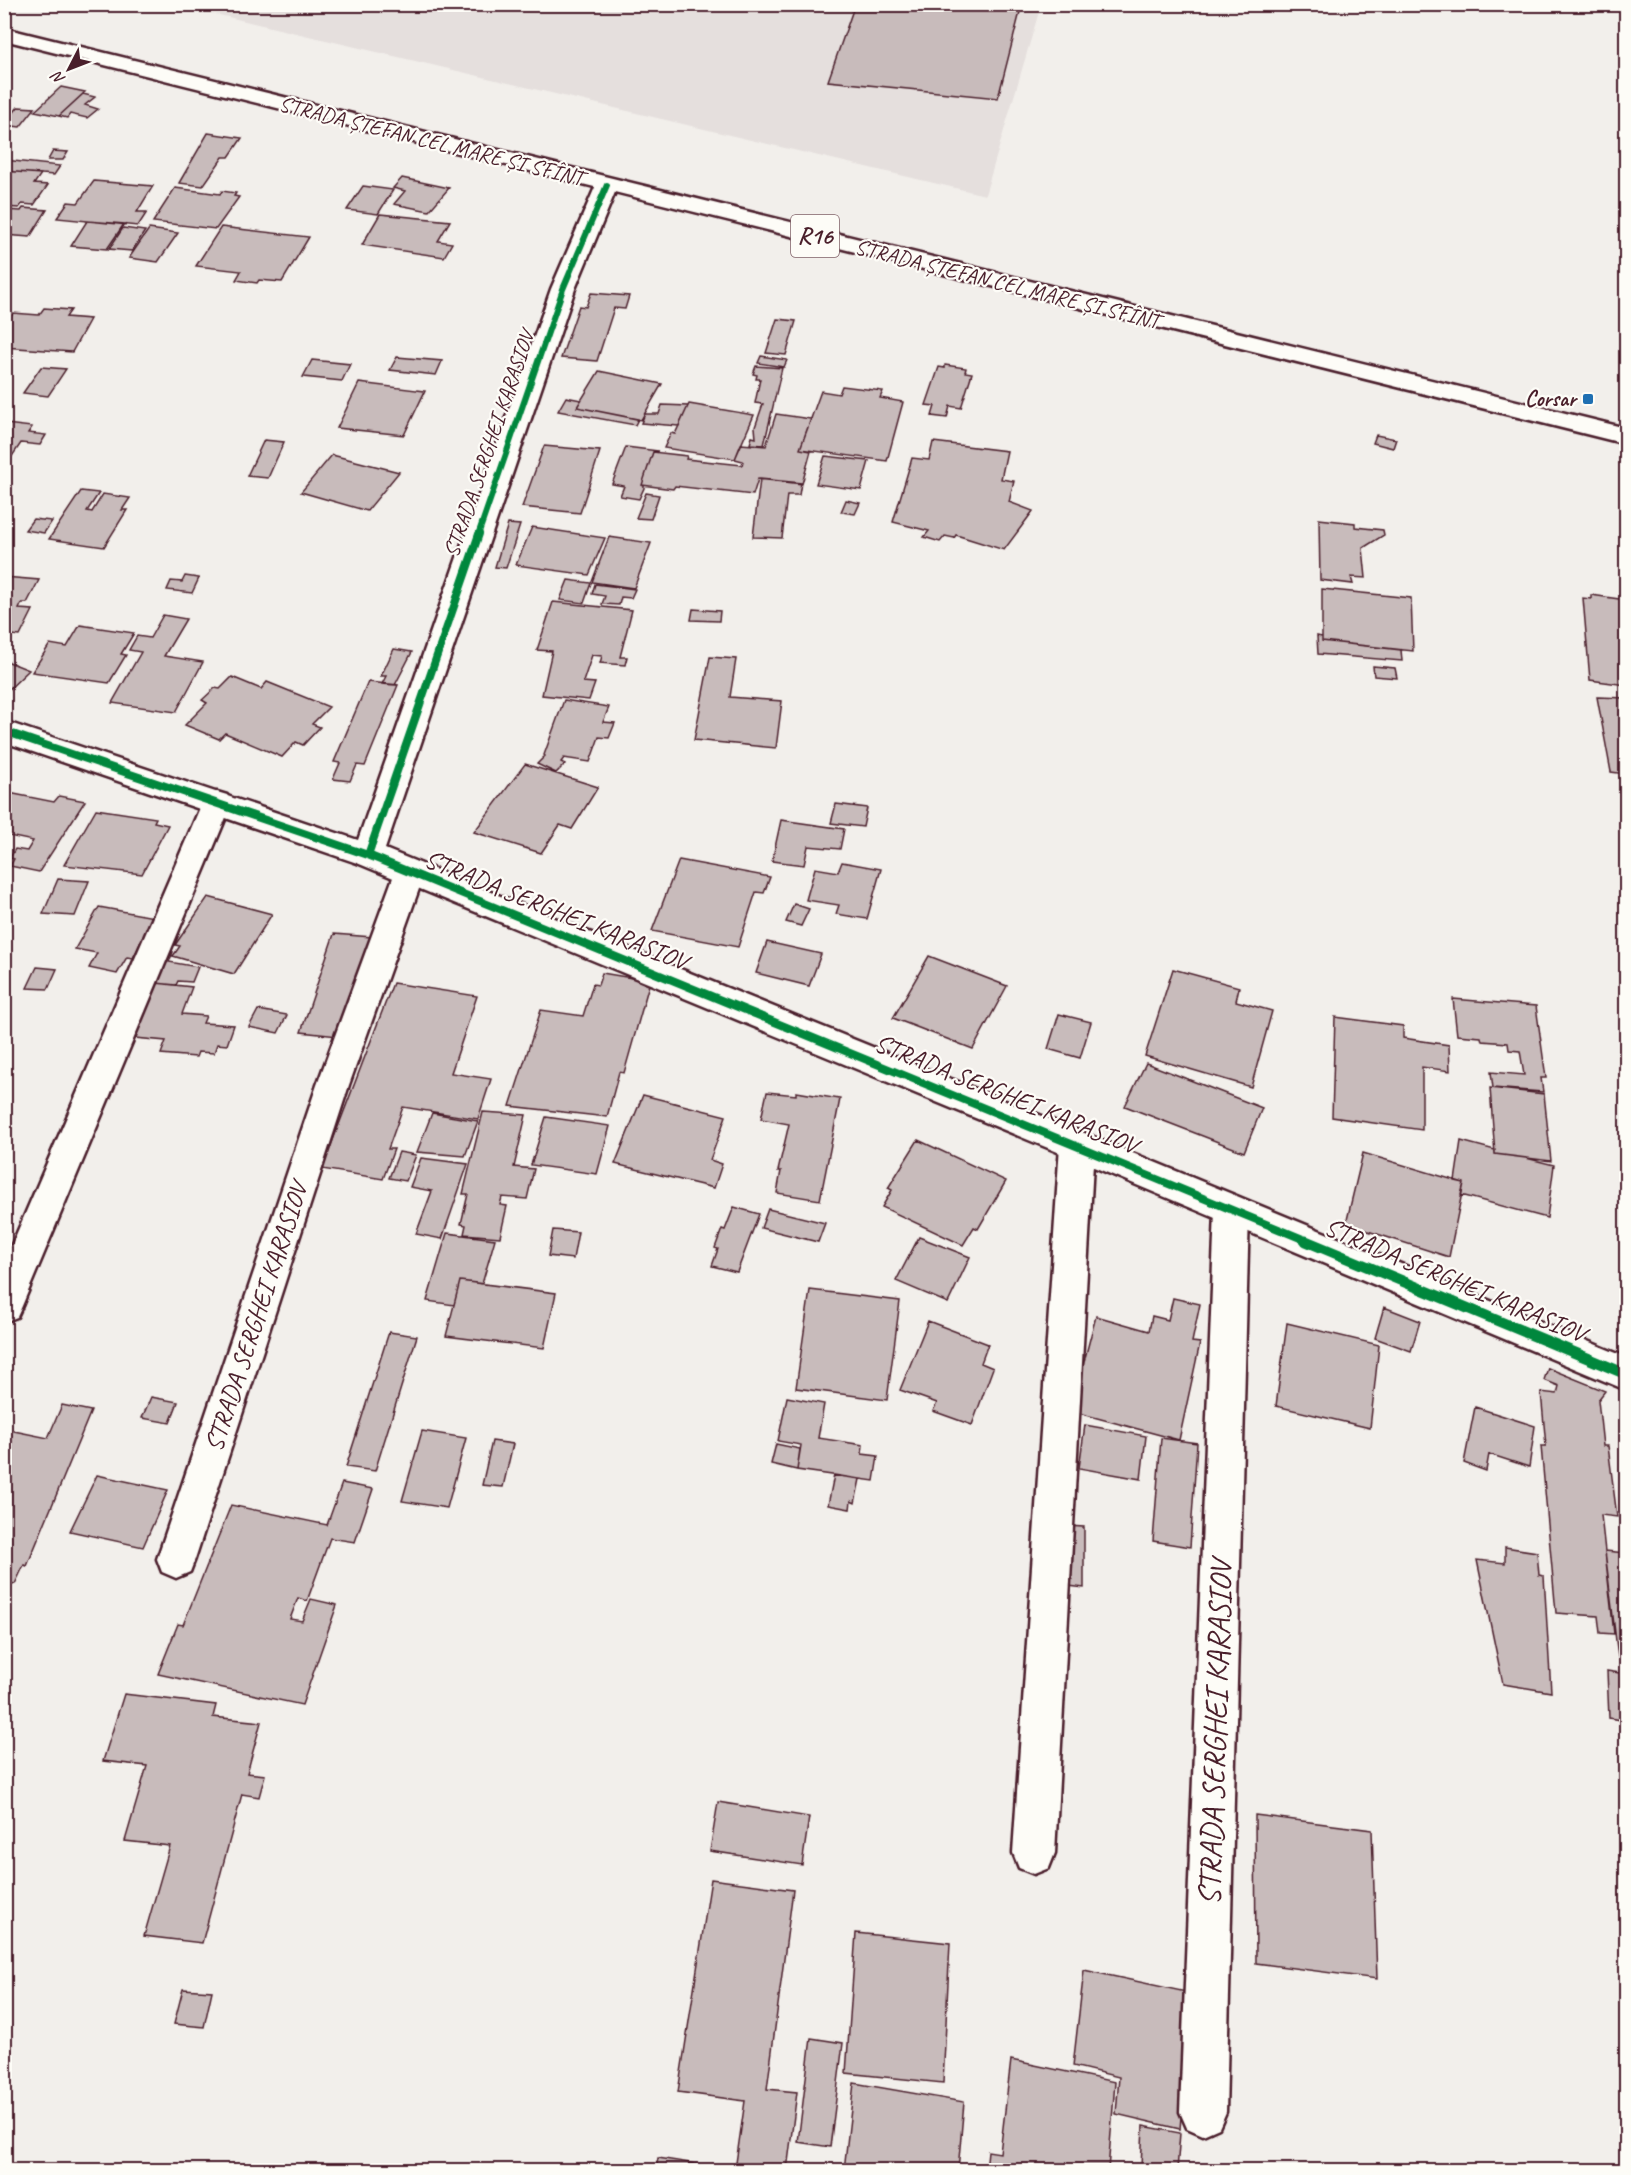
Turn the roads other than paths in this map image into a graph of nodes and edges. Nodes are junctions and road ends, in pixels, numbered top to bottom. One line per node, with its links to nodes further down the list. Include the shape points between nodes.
1 (4, 34): 2 (street, STRADA ȘTEFAN CEL MARE ȘI SFÎNT / R16)
2 (607, 185): 3 (street, STRADA ȘTEFAN CEL MARE ȘI SFÎNT / R16); 6 (street, STRADA SERGHEI KARASIOV, via 563,289)
3 (1626, 436)
4 (4, 731): 5 (street, STRADA SERGHEI KARASIOV)
5 (217, 803): 6 (street, STRADA SERGHEI KARASIOV); 10 (street)
6 (368, 855): 7 (street, STRADA SERGHEI KARASIOV)
7 (410, 872): 8 (street, STRADA SERGHEI KARASIOV); 12 (street, STRADA SERGHEI KARASIOV, via 333,1085)
8 (1077, 1145): 9 (street, STRADA SERGHEI KARASIOV); 13 (street, STRADA SERGHEI KARASIOV)
9 (1232, 1211): 11 (street, STRADA SERGHEI KARASIOV); 14 (street, STRADA SERGHEI KARASIOV)
10 (4, 1306)
11 (1626, 1374)
12 (176, 1559)
13 (1035, 1853)
14 (1203, 2112)

